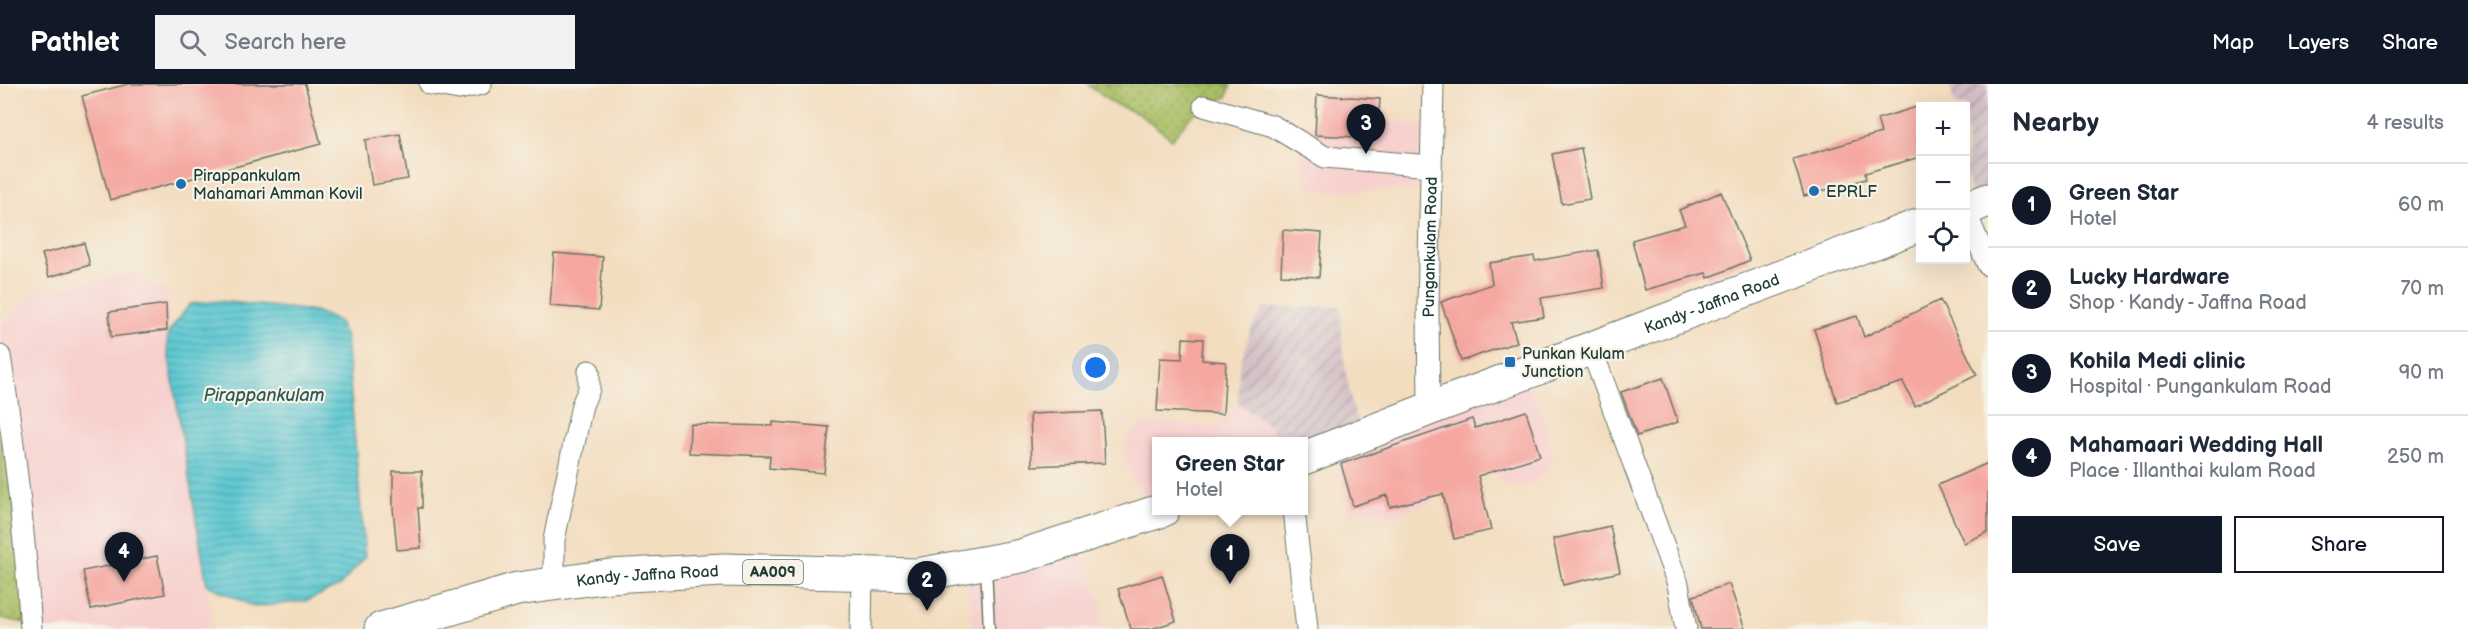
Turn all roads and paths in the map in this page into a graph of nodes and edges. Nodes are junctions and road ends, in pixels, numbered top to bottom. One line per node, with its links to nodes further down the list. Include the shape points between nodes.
1 (430, 84): 2 (street, via 459,89)
2 (481, 84)
3 (1433, 84): 5 (street, Pungankulam Road)
4 (1204, 105): 5 (street, via 1273,126 1326,157)
5 (1431, 166): 14 (street, Pungankulam Road)
6 (1988, 200): 7 (highway)
7 (1970, 207)
8 (1970, 224): 10 (street)
9 (1916, 226): 11 (highway, Kandy - Jaffna Road)
10 (1988, 265)
11 (1591, 348): 14 (highway, Kandy - Jaffna Road); 26 (street, via 1678,584)
12 (0, 356): 21 (street, via 23,520)
13 (589, 371): 20 (street, via 590,389 582,405 554,540)
14 (1429, 409): 15 (highway, Kandy - Jaffna Road)
15 (1308, 456)
16 (1152, 514): 18 (highway, Kandy - Jaffna Road / AA009, via 1021,556)
17 (1295, 515): 25 (street)
18 (986, 562): 19 (highway, Kandy - Jaffna Road / AA009, via 917,575); 24 (lane)
19 (862, 575): 20 (highway, Kandy - Jaffna Road / AA009, via 723,570 610,576); 23 (street)
20 (554, 586): 22 (highway, Kandy - Jaffna Road / AA009, via 517,589)
21 (31, 629)
22 (381, 629)
23 (861, 629)
24 (989, 629)
25 (1307, 629)
26 (1686, 629)

